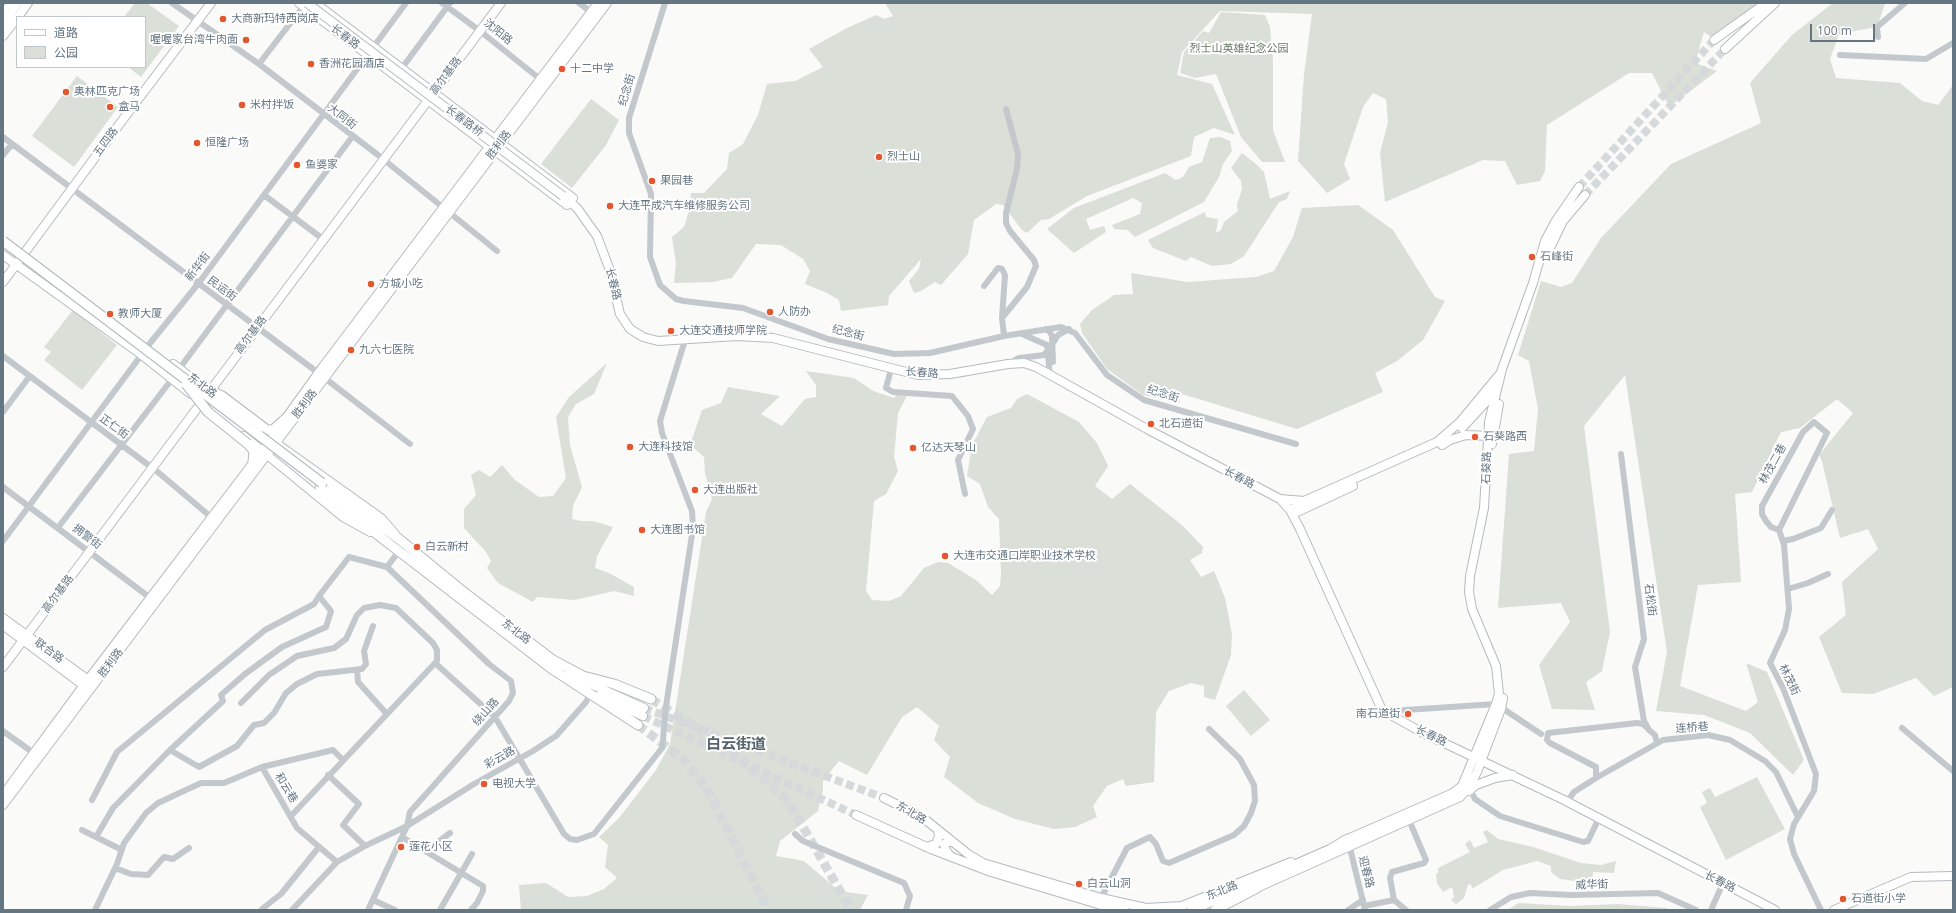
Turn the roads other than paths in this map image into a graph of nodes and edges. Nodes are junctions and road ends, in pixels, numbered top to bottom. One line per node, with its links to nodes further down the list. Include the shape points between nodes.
1 (18, 3): 21 (main road)
2 (28, 3): 18 (main road)
3 (172, 3): 20 (street, 大同街)
4 (211, 3): 20 (main road, 五四路)
5 (315, 3): 27 (main road, 长春路)
6 (406, 3): 27 (street, 新华街)
7 (501, 3): 22 (main road, 高尔基路)
8 (579, 3): 17 (street)
9 (598, 3): 17 (main road, 胜利路)
10 (607, 3): 39 (main road, 胜利路)
11 (665, 3): 69 (street, 纪念街, via 629,118 629,126 633,147 651,194 650,257 656,277 666,291 684,301 743,308 828,339 894,354 930,353)
12 (1766, 3): 25 (main road)
13 (1775, 3): 28 (main road)
14 (1905, 3): 24 (street, via 1877,27)
15 (304, 4): 29 (main road, 长春路); 31 (street); 48 (main road, 长春路桥, bridge)
16 (447, 4): 22 (street, 沈阳路); 32 (street)
17 (591, 12): 33 (main road, 胜利路)
18 (18, 16)
19 (16, 18): 23 (main road)
20 (197, 22): 31 (street, 大同街); 45 (main road, 五四路)
21 (3, 24)
22 (480, 31): 33 (street, 沈阳路); 34 (main road, 高尔基路)
23 (3, 36)
24 (1878, 37)
25 (1714, 40)
26 (1953, 43): 30 (street, via 1926,58)
27 (374, 47): 29 (street, 新华街); 32 (main road, 长春路)
28 (1725, 50)
29 (368, 54): 34 (main road, 长春路); 36 (street, 新华街)
30 (1840, 55)
31 (259, 64): 36 (street, 大同街)
32 (402, 68): 34 (main road, 长春路)
33 (540, 79): 39 (main road, 胜利路)
34 (431, 96): 39 (main road, 长春路); 41 (main road, 长春路); 43 (main road, 高尔基路)
35 (1006, 109): 64 (street, via 1018,154 1006,223 1036,266 1027,287)
36 (323, 115): 38 (street, 大同街); 46 (street, 新华街)
37 (3, 137): 40 (street, 民运街)
38 (352, 137): 43 (street, 大同街); 50 (street)
39 (498, 141): 41 (main road, 胜利路); 58 (main road, 长春路, via 583,207 601,236)
40 (12, 144): 42 (street); 45 (street, 民运街)
41 (492, 149): 49 (main road, 胜利路); 58 (main road, 长春路, via 576,213)
42 (3, 155)
43 (383, 159): 49 (street, 大同街); 52 (main road, 高尔基路)
44 (1579, 187): 79 (main road, 石葵路, via 1545,241)
45 (72, 190): 56 (main road, 五四路); 61 (street, 民运街)
46 (264, 195): 50 (street); 61 (street, 新华街)
47 (1585, 195): 79 (main road, 石葵路, via 1563,221 1550,244)
48 (563, 196): 58 (main road, 长春路, via 587,221 597,236)
49 (446, 209): 55 (street, 大同街); 81 (main road, 胜利路)
50 (293, 216): 52 (street); 63 (street)
51 (3, 236): 56 (main road, 东北路)
52 (323, 239): 65 (main road, 高尔基路)
53 (3, 241): 84 (highway, 东北路, bridge)
54 (3, 247): 84 (highway, 东北路)
55 (497, 251)
56 (25, 254): 59 (main road, 五四路); 72 (main road, 东北路)
57 (3, 255): 59 (main road, 东北路)
58 (606, 259): 70 (main road, 长春路, via 620,314 630,329 649,340)
59 (16, 265): 60 (main road, 五四路); 74 (main road, 东北路)
60 (3, 282)
61 (198, 284): 63 (street, 民运街); 72 (street, 新华街)
62 (984, 286): 64 (street, via 998,268 1002,269 1005,275)
63 (226, 305): 65 (street, 民运街); 77 (street)
64 (1002, 318): 69 (street)
65 (257, 327): 81 (street, 民运街); 86 (main road, 高尔基路)
66 (1046, 329): 67 (street, 纪念街); 68 (street, 纪念街); 71 (street, via 1050,332)
67 (1069, 329): 71 (street, via 1058,335); 97 (street, 纪念街, via 1075,333 1107,375 1144,400)
68 (1020, 333): 69 (street, 纪念街); 73 (street, via 1045,343)
69 (1004, 336)
70 (685, 340): 78 (main road, 长春路, via 737,336 773,338); 151 (street, via 660,421 662,433 692,511 693,528 662,748 594,834 577,840 570,839 564,834)
71 (1052, 344): 80 (street, via 1053,361)
72 (148, 346): 74 (street, 新华街); 77 (main road, 东北路)
73 (1048, 350): 76 (street, via 1044,355 1019,358); 80 (street)
74 (142, 355): 83 (main road, 东北路); 91 (street, 新华街)
75 (3, 356): 82 (street, 正仁街)
76 (1008, 364): 78 (main road, 长春路, via 934,376); 80 (main road, 长春路, via 1024,363)
77 (179, 369): 86 (main road, 东北路)
78 (891, 369): 105 (street, via 886,388 893,392 952,396 968,416 972,429 958,460)
79 (1504, 372): 85 (main road, 石葵路); 93 (main road, 石葵路); 107 (main road, via 1460,422 1442,438)
80 (1050, 373): 106 (main road, 长春路, via 1159,436)
81 (322, 376): 90 (main road, 胜利路); 95 (main road, 胜利路); 96 (street, 民运街)
82 (29, 377): 88 (street); 91 (street, 正仁街)
83 (172, 379): 87 (main road, 东北路); 98 (street)
84 (188, 382): 90 (highway, bridge, via 222,396 267,430 273,430); 101 (highway, bridge, via 208,412 248,444 254,452); 103 (highway, 东北路, bridge)
85 (1497, 389): 89 (main road); 93 (main road, 石葵路)
86 (209, 391): 87 (main road, 高尔基路); 95 (main road, 东北路)
87 (201, 402): 99 (main road, 东北路); 102 (main road, 高尔基路)
88 (3, 412)
89 (1474, 415): 92 (main road); 93 (main road, via 1480,414 1484,417)
90 (285, 418): 95 (main road, 胜利路)
91 (91, 423): 98 (street, 正仁街); 108 (street, 新华街)
92 (1464, 426): 93 (main road, via 1467,430); 94 (main road)
93 (1490, 432): 94 (main road); 138 (main road, 石葵路, via 1484,508 1469,592 1472,609 1496,666)
94 (1450, 440): 110 (main road)
95 (273, 441): 99 (main road, 胜利路); 115 (main road, 东北路, via 381,518)
96 (410, 444)
97 (1296, 444)
98 (122, 445): 102 (street, 正仁街); 112 (street)
99 (265, 452): 101 (main road, 胜利路); 114 (main road, 东北路, via 343,517); 124 (main road, 胜利路)
100 (1622, 454): 146 (street, 石松街, via 1644,639 1635,667 1644,721)
101 (253, 462): 111 (main road, 胜利路)
102 (151, 468): 111 (street, 正仁街); 119 (main road, 高尔基路)
103 (321, 485): 114 (highway, 东北路); 115 (highway, 东北路)
104 (3, 487): 108 (street, 拥警街)
105 (965, 494)
106 (1280, 499): 107 (main road); 110 (main road, 长春路)
107 (1304, 501): 110 (main road)
108 (29, 506): 116 (street, 新华街); 119 (street, 拥警街)
109 (1832, 510): 117 (street, via 1821,528)
110 (1294, 511): 152 (main road, 长春路, via 1382,710)
111 (211, 517): 124 (main road, 胜利路)
112 (60, 525)
113 (1779, 530): 113 (street, 林茂二巷, via 1827,433 1814,422 1803,432 1762,506 1762,514 1766,521 1771,527); 117 (street, 林茂街)
114 (383, 539): 118 (highway, 东北路)
115 (398, 539): 129 (highway, 东北路)
116 (3, 540)
117 (1783, 541): 122 (street, 林茂街)
118 (399, 551): 120 (street); 133 (highway, 东北路, via 552,669)
119 (90, 552): 124 (street, 拥警街); 128 (main road, 高尔基路)
120 (387, 567): 123 (street, via 348,557); 141 (street, 绕山路, via 489,664 511,681 514,693)
121 (1828, 574): 122 (street)
122 (1788, 589): 168 (street, 林茂街, via 1789,609 1785,630 1770,663 1783,688 1816,774 1814,791)
123 (319, 596): 149 (street, via 331,611 326,627 282,647 245,674 221,695 223,701); 163 (street, via 314,604 265,630 118,752)
124 (155, 601): 134 (main road, 胜利路)
125 (3, 618): 128 (main road, 联合路)
126 (3, 625): 128 (main road, 联合路)
127 (373, 626): 132 (street, via 364,651 366,664)
128 (25, 638): 131 (main road, 高尔基路); 134 (main road, 联合路)
129 (552, 660): 133 (main road, 东北路, via 578,678 644,712 612,702); 136 (highway, via 583,676 614,684)
130 (435, 663): 137 (street, via 438,655 434,643 396,608 380,605 364,608 346,639 334,648 296,656 269,675); 140 (street); 141 (street)
131 (3, 667)
132 (357, 670): 140 (street, via 358,682); 149 (street, via 317,674 297,684 286,693 274,714 264,723 254,725 237,746 199,767)
133 (574, 683): 135 (highway, 东北路)
134 (89, 685): 150 (main road, 胜利路); 165 (main road, 胜利路)
135 (590, 694): 142 (highway, 东北路); 151 (street, 彩云路, via 556,736)
136 (651, 699)
137 (241, 703)
138 (1499, 707): 139 (street); 147 (street); 152 (main road, 石葵路)
139 (1390, 711)
140 (386, 713): 153 (street)
141 (495, 717): 151 (street); 171 (street, 绕山路, via 410,812)
142 (638, 725)
143 (1902, 728): 155 (street)
144 (1209, 729): 196 (street, via 1240,759 1254,785 1255,801 1244,826 1234,835 1169,863 1163,860 1156,844 1150,838 1127,848)
145 (3, 730): 150 (street)
146 (1649, 730): 148 (street, 石松街, via 1655,735); 158 (street, via 1637,723 1548,733 1547,740 1550,743 1596,767)
147 (1541, 734)
148 (1657, 743): 158 (street, 连桥巷); 168 (street, 连桥巷, via 1663,740 1708,735 1730,740 1765,761 1776,772)
149 (170, 750): 176 (street, via 113,808)
150 (35, 754): 160 (main road, 胜利路)
151 (519, 758): 171 (street, 彩云路)
152 (1477, 758): 157 (main road, 长春路); 161 (main road, 东北路, via 1469,787); 179 (main road, 东北路, via 1462,786 1453,793)
153 (342, 759): 154 (street, via 333,750); 156 (street)
154 (262, 767): 167 (street, 和云巷); 184 (street, 和云巷, via 224,783 201,783 158,803 146,813 124,843)
155 (1953, 770)
156 (328, 775): 167 (street); 180 (street, via 359,804 343,825)
157 (1513, 775): 159 (main road, via 1495,778); 164 (main road, 长春路)
158 (1596, 778): 164 (street, 连桥巷, via 1574,792)
159 (1470, 790): 161 (main road); 169 (street, via 1475,799 1500,816 1584,842 1588,841)
160 (3, 795)
161 (1460, 797): 170 (main road, 东北路)
162 (884, 798): 173 (main road, 东北路, via 922,817)
163 (92, 800)
164 (1567, 802): 169 (main road, 长春路)
165 (3, 805)
166 (856, 815): 182 (main road, 东北路)
167 (291, 816): 181 (street, 和云巷, via 297,828)
168 (1798, 817): 217 (street, 林茂街, via 1790,839 1794,854)
169 (1599, 818): 192 (main road, 长春路)
170 (1409, 820): 179 (main road, 东北路); 195 (street, via 1426,860 1424,863 1392,872 1390,878)
171 (407, 826): 177 (street, 绕山路); 180 (street)
172 (82, 830): 176 (street)
173 (938, 830): 178 (main road, 东北路); 182 (main road, via 936,844)
174 (450, 833): 185 (street)
175 (794, 834): 207 (street, via 803,841 904,884 910,896)
176 (96, 837): 184 (street)
177 (402, 837): 185 (street); 194 (street, 绕山路)
178 (952, 841): 187 (main road, via 944,844); 196 (main road, 东北路, via 983,863)
179 (1349, 843): 193 (main road, 东北路); 196 (main road, 东北路, via 1182,906 1146,908); 197 (street, 迎春路); 209 (highway)
180 (365, 846): 188 (street)
181 (319, 847): 188 (street, 和云巷); 201 (street, via 281,894)
182 (926, 847): 187 (main road, 东北路)
183 (190, 848): 189 (street, via 173,858 164,857 148,875 131,874)
184 (122, 850): 189 (street, 和云巷)
185 (426, 851): 190 (street)
186 (472, 854): 190 (street)
187 (950, 856): 196 (main road, 东北路, via 991,872)
188 (337, 862): 202 (street)
189 (115, 868): 200 (street, 和云巷)
190 (461, 873): 199 (street); 206 (street, via 483,886 483,891)
191 (1953, 876): 218 (main road, via 1911,877)
192 (1723, 883): 215 (street); 216 (main road, 长春路)
193 (1257, 888): 209 (main road, 东北路, via 1214,905); 210 (highway)
194 (373, 900): 203 (street, 绕山路); 204 (street)
195 (1394, 900): 197 (street); 212 (street)
196 (1101, 904): 208 (main road, 东北路)
197 (1364, 905): 211 (street)
198 (1499, 907): 213 (street, 威华街); 214 (street, 威华街, via 1511,897 1530,892 1571,895 1658,893)
199 (442, 908): 205 (street)
200 (95, 910)
201 (263, 910)
202 (292, 910)
203 (368, 910)
204 (395, 910)
205 (449, 910)
206 (471, 910)
207 (906, 910)
208 (1124, 910)
209 (1193, 910)
210 (1214, 910)
211 (1348, 910)
212 (1406, 910)
213 (1490, 910)
214 (1696, 910)
215 (1711, 910)
216 (1775, 910)
217 (1821, 910)
218 (1834, 910)

